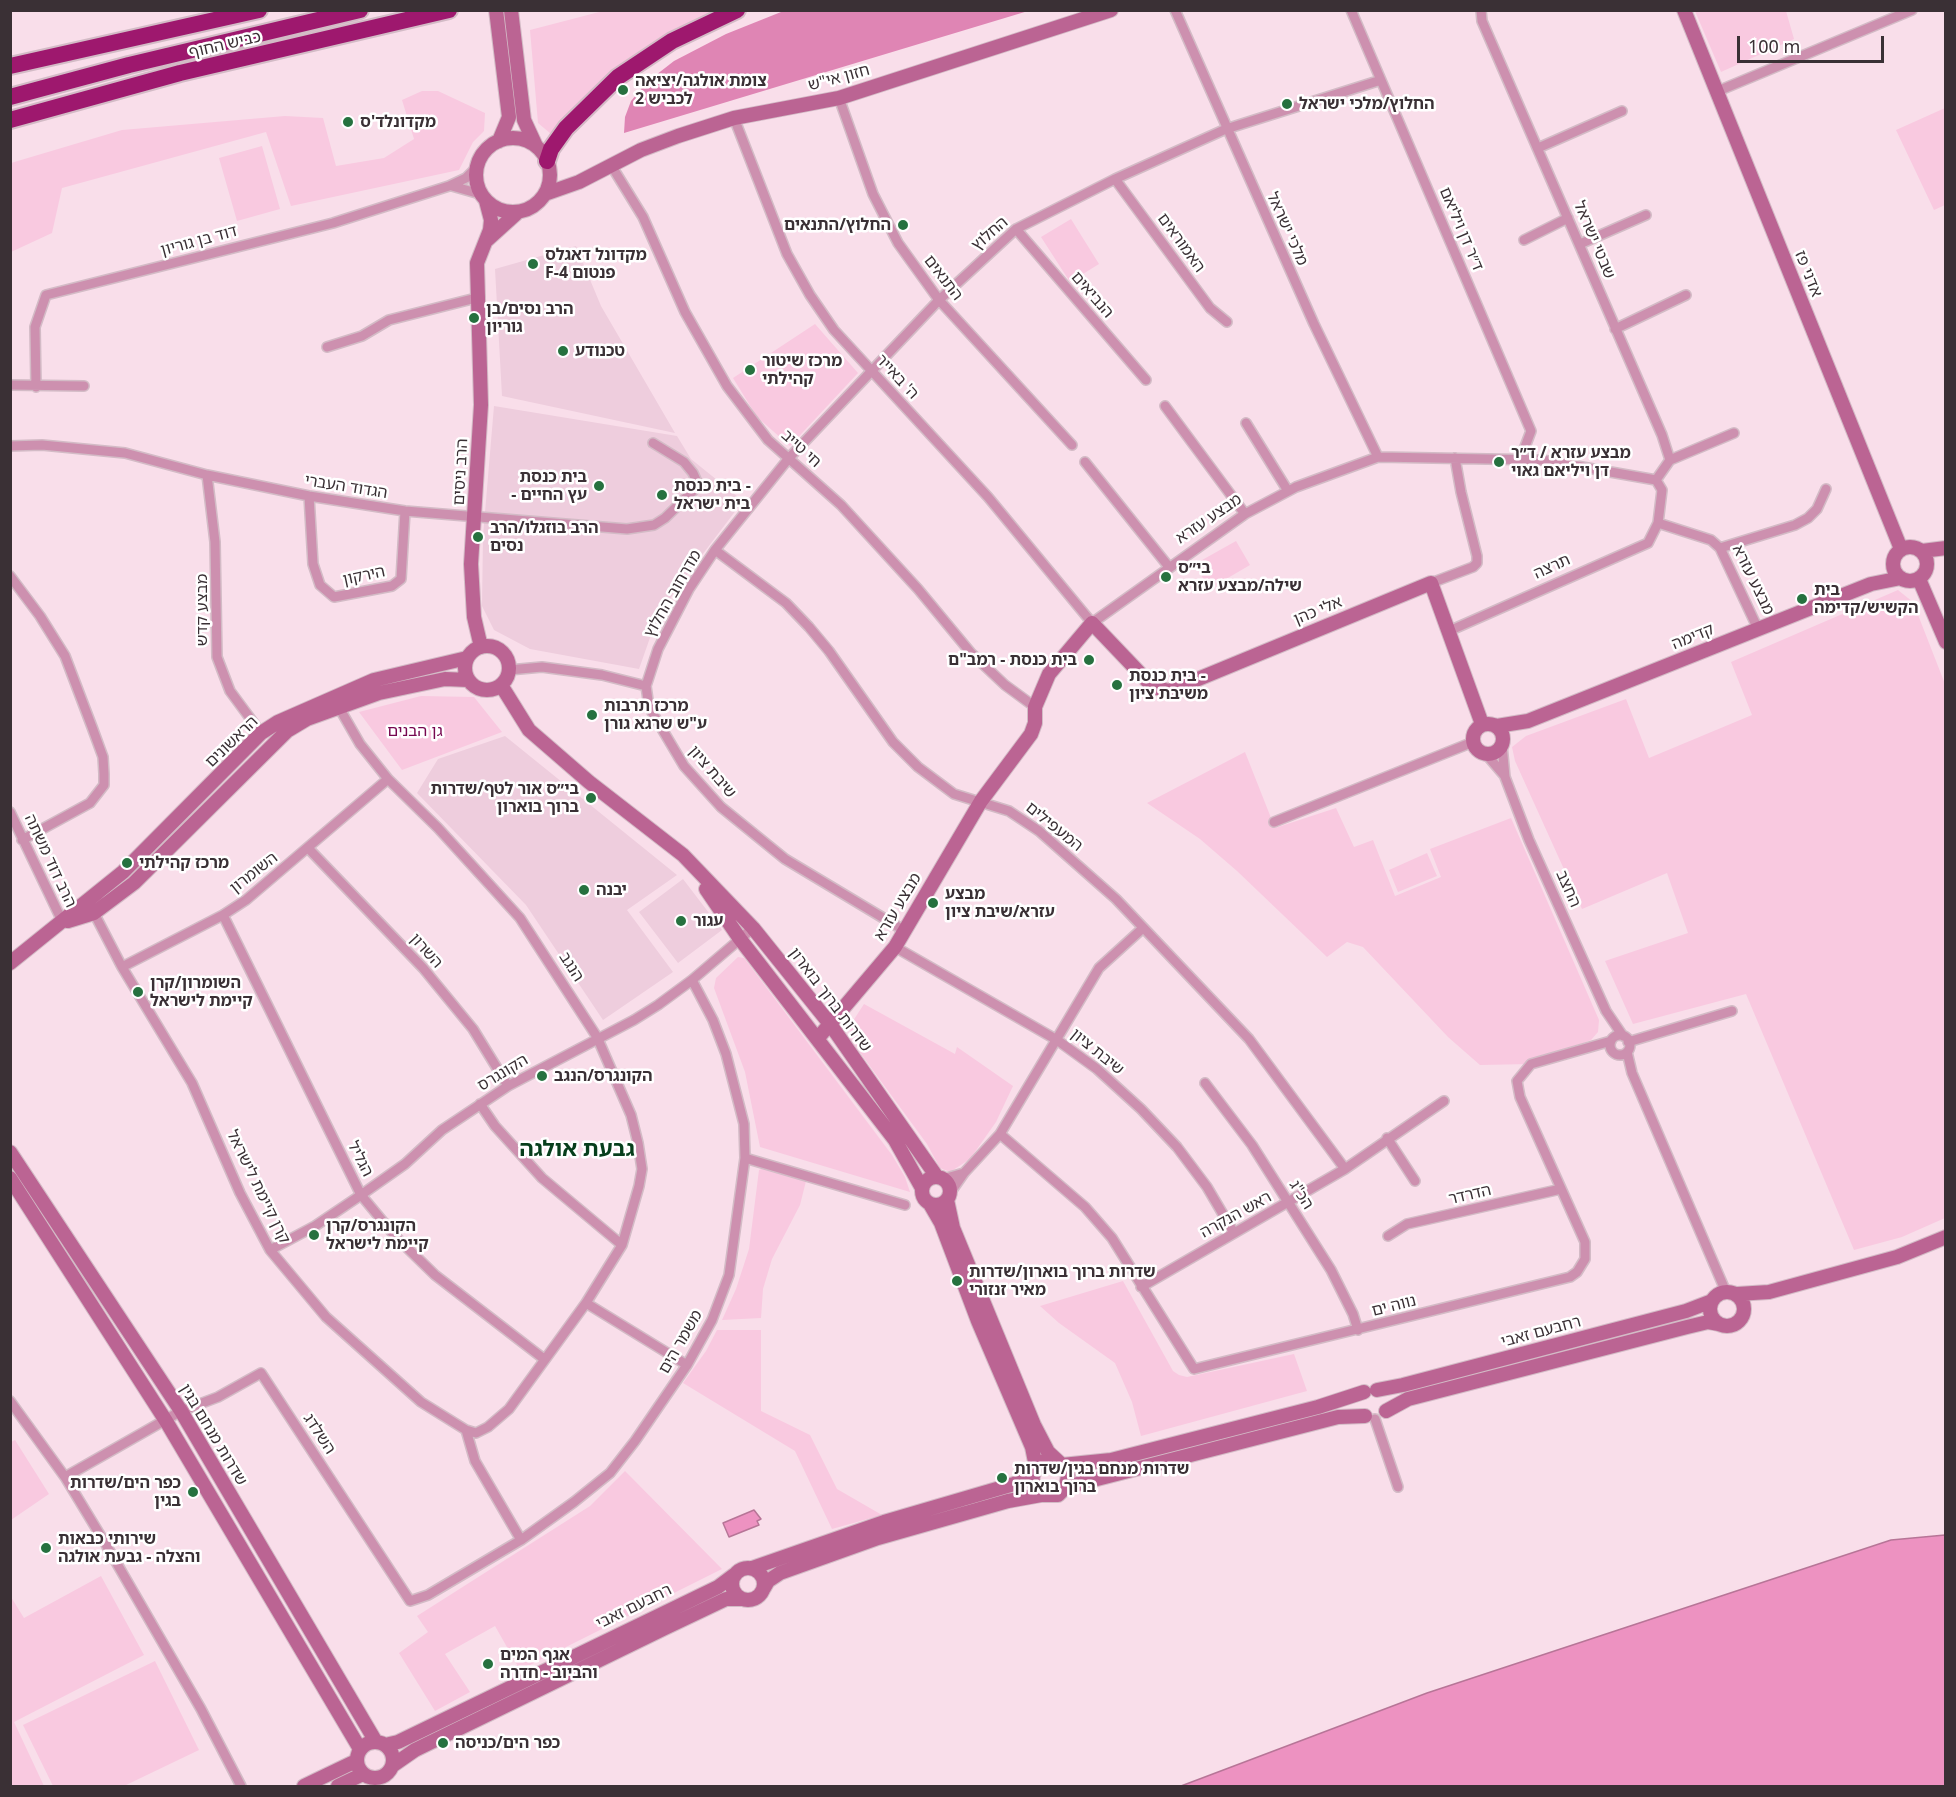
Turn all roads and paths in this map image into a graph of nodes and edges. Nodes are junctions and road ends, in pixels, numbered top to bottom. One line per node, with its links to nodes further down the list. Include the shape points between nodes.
1 (259, 10): 13 (highway)
2 (360, 10): 18 (highway, כביש החוף)
3 (449, 10): 22 (highway, כביש החוף, via 180,73)
4 (496, 10): 24 (street, via 509,117)
5 (511, 10): 25 (street, via 524,120)
6 (737, 10): 28 (highway, via 672,41 618,77 566,128 551,149)
7 (1111, 10): 19 (street, חזון אי"ש)
8 (1175, 10): 23 (street, מלכי ישראל)
9 (1351, 10): 16 (street, ד״ר דן ויליאם)
10 (1481, 10): 26 (street, שבטי ישראל, via 1482,21)
11 (1684, 10): 17 (street, אדני פז)
12 (1912, 10): 17 (street)
13 (218, 20): 14 (highway); 15 (highway)
14 (10, 66)
15 (10, 76)
16 (1381, 80): 23 (street, החלוץ); 62 (street, ד״ר דן ויליאם, via 1531,431)
17 (1718, 91): 75 (street, אדני פז)
18 (10, 97)
19 (839, 98): 21 (street, חזון אי"ש); 44 (street, התנאים, via 873,194 898,243)
20 (1622, 111): 26 (street)
21 (734, 118): 27 (street, חזון אי"ש, via 678,136); 48 (street, ה' באייר, via 787,254 834,330)
22 (10, 120)
23 (1226, 129): 30 (street, החלוץ); 59 (street, מלכי ישראל)
24 (499, 141): 25 (street, via 514,138); 29 (street, via 485,150)
25 (536, 146): 28 (street)
26 (1538, 148): 37 (street, שבטי ישראל)
27 (612, 165): 31 (street, חזון אי"ש); 60 (street, חי טייב, via 643,217 686,312 727,386 768,440)
28 (548, 166): 31 (street, via 563,182); 33 (street)
29 (477, 167): 32 (street, דוד בן גוריון); 34 (street, via 477,185)
30 (1114, 179): 38 (street, החלוץ); 45 (street, האמוראים, via 1210,308)
31 (579, 182): 33 (street, חזון אי"ש)
32 (449, 186): 34 (street, via 460,186); 52 (street, דוד בן גוריון, via 333,223 46,295 35,327)
33 (545, 194): 35 (street, via 534,206)
34 (483, 197): 35 (street, via 501,211); 40 (street, הרב ניסים, via 491,220)
35 (518, 212): 40 (street)
36 (1646, 215): 41 (street)
37 (1568, 218): 39 (street); 41 (street, שבטי ישראל)
38 (1016, 229): 44 (street, החלוץ); 49 (street, הנביאים)
39 (1524, 240)
40 (485, 242): 43 (street, הרב ניסים, via 477,263)
41 (1580, 244): 46 (street, שבטי ישראל)
42 (1686, 295): 46 (street)
43 (480, 297): 47 (street, via 389,320 362,336); 72 (street, הרב ניסים, via 481,405)
44 (939, 300): 48 (street, החלוץ); 57 (street, התנאים)
45 (1227, 322)
46 (1615, 329): 63 (street, שבטי ישראל)
47 (327, 347)
48 (871, 372): 60 (street, החלוץ); 84 (street, ה' באייר, via 988,497)
49 (1146, 380)
50 (10, 385): 52 (street)
51 (84, 386): 52 (street)
52 (36, 387)
53 (1165, 406): 71 (street)
54 (1246, 423): 68 (street)
55 (1734, 433): 63 (street)
56 (653, 443): 72 (street, הגדוד העברי, via 684,462 697,482 696,488 654,525 627,530)
57 (1072, 445)
58 (10, 446): 65 (street, הגדוד העברי, via 125,453)
59 (1378, 457): 61 (street, מבצע עזרא); 68 (street, מבצע עזרא)
60 (789, 458): 77 (street, החלוץ); 96 (street, חי טייב, via 841,505 971,653)
61 (1455, 458): 62 (street, מבצע עזרא); 83 (street, אלי כהן, via 1476,563)
62 (1520, 460): 66 (street, מבצע עזרא, via 1596,468)
63 (1670, 460): 66 (street)
64 (1085, 462): 79 (street)
65 (207, 475): 69 (street, הגדוד העברי); 101 (street, מבצע קדש, via 215,542 217,657 230,690)
66 (1656, 480): 73 (street, via 1662,490)
67 (1826, 489): 74 (street, via 1808,518)
68 (1288, 491): 71 (street, מבצע עזרא)
69 (309, 496): 70 (street, הגדוד העברי); 70 (street, הירקון, via 313,564 320,585 334,597 392,586 401,579)
70 (405, 512): 72 (street, הגדוד העברי)
71 (1245, 514): 79 (street, מבצע עזרא)
72 (475, 517): 88 (street, הרב ניסים, via 472,591)
73 (1658, 523): 74 (street, מבצע עזרא, via 1712,540); 86 (street, תרצה, via 1648,543)
74 (1720, 548): 85 (street, מבצע עזרא)
75 (1901, 549): 78 (street, via 1911,547); 80 (street, via 1894,560)
76 (1946, 549): 78 (street)
77 (715, 550): 93 (street, מדרחוב החלוץ, via 673,617); 107 (street, המעפילים, via 786,603 809,627 893,742 918,767 954,794)
78 (1925, 557): 82 (street, via 1926,570)
79 (1169, 567): 84 (street, מבצע עזרא)
80 (1897, 572): 82 (street, via 1911,581); 85 (street, קדימה)
81 (10, 576): 110 (street, via 65,656 96,737 104,774 104,785 90,803)
82 (1919, 579): 87 (street)
83 (1431, 583): 84 (street, אלי כהן, via 1169,691 1153,687); 86 (street)
84 (1092, 623): 96 (street, מבצע עזרא, via 1049,674)
85 (1758, 629): 98 (street, קדימה)
86 (1449, 631): 99 (street)
87 (1946, 642)
88 (481, 647): 89 (street); 90 (street, via 498,649 506,658)
89 (467, 658): 91 (street); 95 (street, הראשונים, via 374,680)
90 (508, 670): 92 (street); 93 (street, via 542,667)
91 (468, 680): 94 (street); 95 (street, הראשונים, via 445,680)
92 (501, 685): 94 (street); 97 (street, שדרות ברוך בוארון)
93 (646, 686): 119 (street, שיבת ציון, via 658,726 684,766 721,807 785,859)
94 (486, 690): 97 (street, שדרות ברוך בוארון)
95 (336, 702): 101 (street, הראשונים, via 278,722); 106 (street, הנגב, via 360,744); 114 (street, הראשונים, via 273,742 134,883)
96 (1035, 707): 107 (street, מבצע עזרא, via 1031,734)
97 (516, 711): 112 (street, שדרות ברוך בוארון, via 529,730)
98 (1528, 721): 100 (street, קדימה); 103 (street, קדימה)
99 (1482, 724): 100 (street); 102 (street, via 1473,734)
100 (1497, 726): 103 (street)
101 (261, 734): 113 (street, הראשונים, via 155,842)
102 (1473, 742): 104 (street); 109 (street)
103 (1503, 742): 104 (street, via 1495,753); 105 (street, החצב)
104 (1486, 754): 105 (street, החצב)
105 (1505, 777): 127 (street, החצב)
106 (388, 779): 111 (street, השומרון); 130 (street, הנגב, via 520,918)
107 (981, 801): 118 (street, המעפילים, via 1009,811 1039,831); 119 (street, מבצע עזרא)
108 (10, 812): 110 (street, הרב דוד משתה)
109 (1274, 822)
110 (22, 840): 116 (street, הרב דוד משתה)
111 (308, 848): 115 (street, השומרון, via 265,886); 137 (street, השרון, via 423,968 473,1029)
112 (682, 855): 117 (street, שדרות ברוך בוארון); 120 (street, שדרות ברוך בוארון)
113 (101, 889): 114 (street); 116 (street, הראשונים)
114 (94, 913): 116 (street, הראשונים); 123 (street, קרן קיימת לישראל)
115 (223, 915): 123 (street, השומרון); 151 (street, הגליל)
116 (63, 923): 122 (street, הראשונים)
117 (753, 928): 120 (street, הקונגרס); 125 (street, שדרות ברוך בוארון)
118 (1143, 928): 132 (street, via 1099,968); 144 (street, המעפילים, via 1249,1039)
119 (906, 931): 121 (street, מבצע עזרא)
120 (740, 939): 124 (street, הקונגרס); 131 (street, שדרות ברוך בוארון)
121 (896, 947): 126 (street, מבצע עזרא); 132 (street, שיבת ציון)
122 (12, 957)
123 (122, 967): 160 (street, קרן קיימת לישראל, via 192,1083 240,1193)
124 (692, 980): 130 (street, הקונגרס, via 634,1020); 143 (street, משמר הים, via 726,1054 744,1124)
125 (813, 1001): 126 (street); 129 (street, שדרות ברוך בוארון)
126 (846, 1004): 129 (street, מבצע עזרא)
127 (1606, 1011): 133 (street, החצב); 134 (street, החצב)
128 (1732, 1011): 133 (street)
129 (830, 1023): 131 (street, מבצע עזרא); 147 (street, שדרות ברוך בוארון)
130 (597, 1037): 137 (street, הקונגרס); 159 (street, הנגב, via 631,1115 642,1169)
131 (818, 1038): 149 (street, שדרות ברוך בוארון, via 895,1140)
132 (1058, 1040): 140 (street); 156 (street, שיבת ציון, via 1141,1108 1177,1147 1208,1187)
133 (1626, 1043): 134 (street); 134 (street); 135 (street, החצב)
134 (1613, 1046): 135 (street, החצב); 150 (street, via 1531,1064 1517,1081 1520,1097)
135 (1632, 1073): 163 (street, החצב)
136 (1205, 1083): 153 (street, הכ"ג, via 1252,1145)
137 (508, 1086): 139 (street, הקונגרס)
138 (1444, 1101): 141 (street, ראש הנקרה)
139 (480, 1104): 151 (street, הקונגרס); 159 (street, via 543,1178)
140 (1000, 1134): 145 (street); 161 (street, via 1085,1207 1112,1238)
141 (1387, 1138): 144 (street, ראש הנקרה); 148 (street)
142 (10, 1152): 173 (street, שדרות מנחם בגין)
143 (746, 1158): 155 (street); 170 (street, משמר הים, via 729,1275 712,1320)
144 (1345, 1169): 153 (street, ראש הנקרה)
145 (963, 1173): 147 (street); 152 (street)
146 (10, 1178): 175 (street, שדרות מנחם בגין)
147 (940, 1178): 149 (street, via 928,1180); 152 (street, via 949,1184)
148 (1415, 1181)
149 (922, 1188): 154 (street)
150 (1561, 1189): 157 (street, הדרדר, via 1407,1224); 168 (street, נווה ים, via 1581,1230 1586,1252 1582,1266 1570,1277)
151 (361, 1195): 160 (street, הקונגרס); 169 (street, הגליל, via 394,1236 435,1275)
152 (949, 1196): 154 (street, via 939,1205); 177 (street, via 953,1228 998,1340 1042,1442)
153 (1288, 1203): 156 (street, ראש הנקרה); 168 (street, הכ"ג, via 1331,1270)
154 (930, 1204): 178 (street, via 1032,1447)
155 (905, 1205)
156 (1234, 1233): 161 (street, ראש הנקרה)
157 (1388, 1236)
158 (1946, 1237): 162 (street, via 1897,1257)
159 (622, 1245): 165 (street, הנגב)
160 (270, 1250): 176 (street, קרן קיימת לישראל, via 326,1317 352,1341 421,1402)
161 (1141, 1287): 168 (street, נווה ים, via 1194,1369)
162 (1769, 1292): 163 (street); 166 (street)
163 (1731, 1293): 164 (street, via 1717,1295); 166 (street, via 1744,1306)
164 (1712, 1301): 167 (street, via 1712,1316); 171 (street, רחבעם זאבי, via 1403,1386)
165 (586, 1303): 169 (street, הנגב); 170 (street)
166 (1743, 1316): 167 (street, via 1730,1326)
167 (1719, 1324): 174 (street, רחבעם זאבי, via 1708,1322 1687,1327 1408,1399)
168 (1358, 1330)
169 (544, 1359): 176 (street, הנגב, via 509,1409 476,1433)
170 (687, 1365): 183 (street, משמר הים, via 610,1473)
171 (1370, 1391): 174 (street, via 1386,1397); 174 (street, via 1358,1406); 177 (street, רחבעם זאבי, via 1111,1460)
172 (10, 1401): 179 (street)
173 (181, 1412): 175 (street, השלדג); 188 (street, השלדג, via 261,1373); 189 (street, שדרות מנחם בגין)
174 (1376, 1415): 180 (street, רחבעם זאבי, via 1338,1417); 181 (street)
175 (166, 1420): 179 (street, השלדג); 190 (street, שדרות מנחם בגין)
176 (466, 1430): 183 (street, via 475,1461)
177 (1059, 1463): 178 (street, via 1044,1461); 180 (street, via 1068,1475)
178 (1034, 1470): 182 (street, via 1034,1486); 184 (street, via 1014,1484 884,1522)
179 (65, 1477): 192 (street, via 201,1709)
180 (1066, 1486): 182 (street, via 1058,1495)
181 (1398, 1487)
182 (1041, 1495): 186 (street, via 878,1538 780,1573)
183 (521, 1540): 188 (street, משמר הים, via 428,1595)
184 (752, 1568): 185 (street); 186 (street, via 762,1575)
185 (734, 1575): 187 (street, via 732,1586); 189 (street, רחבעם זאבי, via 718,1587 409,1737)
186 (764, 1588): 187 (street, via 755,1599)
187 (741, 1599): 191 (street, רחבעם זאבי, via 726,1599 665,1628 415,1750)
188 (410, 1601)
189 (381, 1743): 190 (street, רחבעם זאבי); 191 (street, שדרות מנחם בגין, via 392,1753)
190 (360, 1761): 191 (street, רחבעם זאבי, via 378,1778); 193 (street); 194 (street)
191 (392, 1766)
192 (241, 1786)
193 (304, 1786)
194 (338, 1786)

